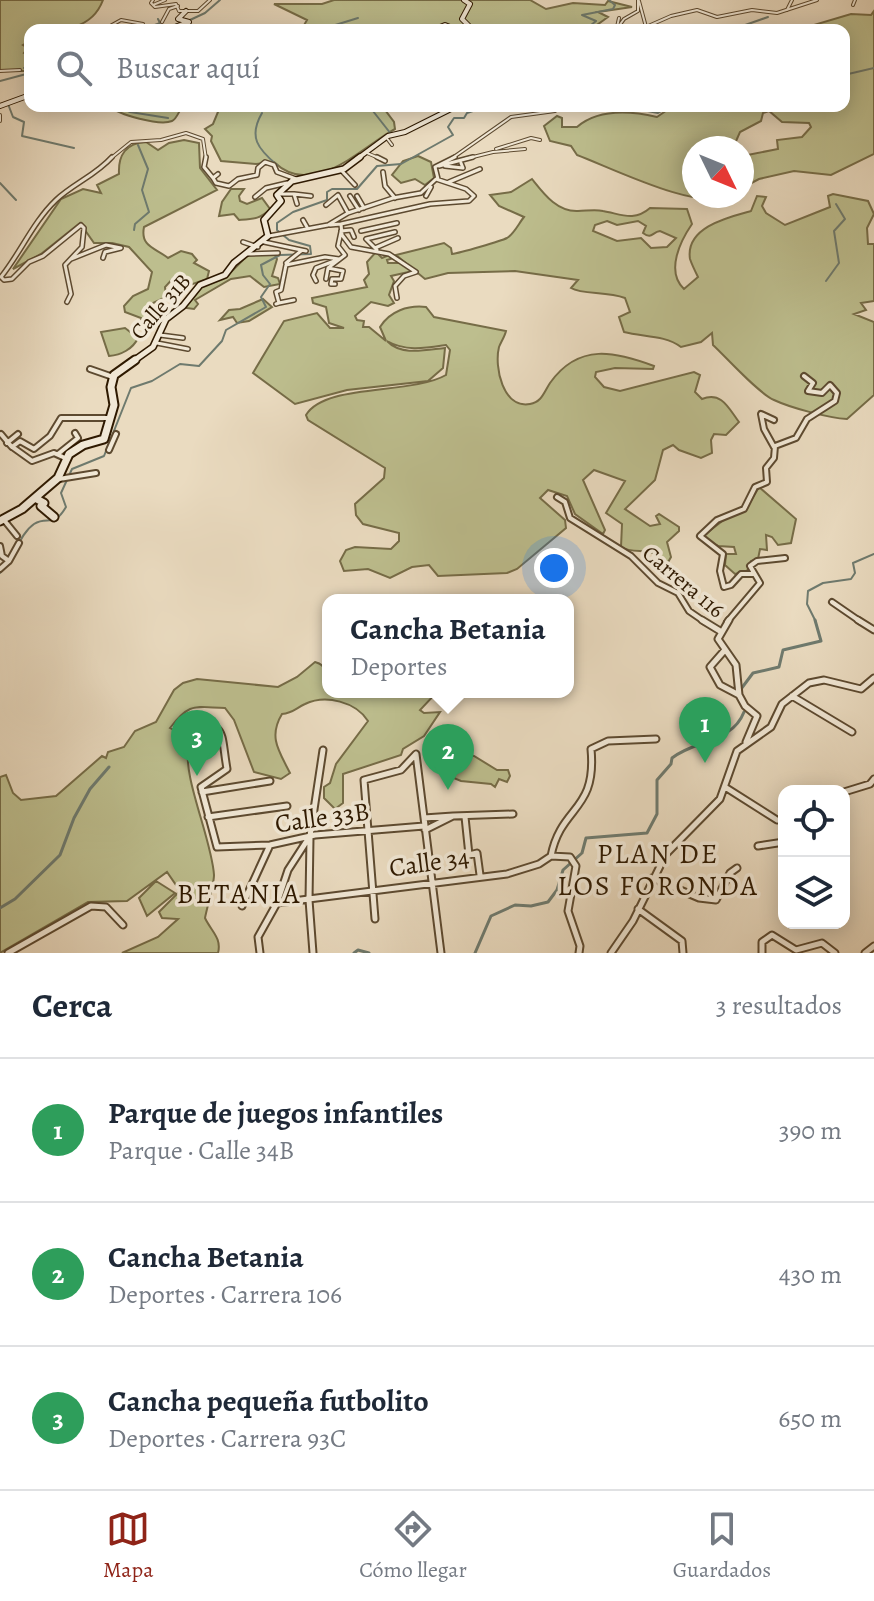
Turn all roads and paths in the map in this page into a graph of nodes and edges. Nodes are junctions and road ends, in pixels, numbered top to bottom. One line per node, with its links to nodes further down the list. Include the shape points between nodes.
1 (153, 0): 11 (street)
2 (165, 0): 11 (street)
3 (181, 0): 10 (street)
4 (210, 0): 14 (street, via 198,11)
5 (464, 0): 19 (street, via 470,4 462,19)
6 (792, 0): 13 (street)
7 (817, 0): 13 (street)
8 (855, 0): 12 (street)
9 (638, 1): 20 (street, via 638,11); 21 (street)
10 (175, 3): 11 (street); 14 (street, via 178,11); 15 (street)
11 (152, 5)
12 (853, 5)
13 (787, 10): 22 (street, via 717,17 697,10)
14 (186, 11): 18 (street, via 178,19)
15 (162, 22)
16 (108, 24): 17 (street, via 127,17)
17 (143, 24)
18 (187, 24)
19 (467, 24)
20 (618, 24)
21 (646, 24)
22 (653, 24)
23 (20, 70): 24 (street)
24 (0, 71)
25 (24, 97): 26 (street)
26 (0, 106)
27 (446, 112): 31 (street, via 414,130)
28 (548, 112): 39 (street, via 511,117)
29 (1, 113): 30 (street)
30 (2, 121)
31 (386, 137): 33 (street); 35 (street)
32 (540, 140): 36 (street, via 516,141)
33 (392, 145)
34 (525, 149): 36 (street)
35 (367, 153): 37 (street); 42 (street)
36 (487, 153): 40 (street)
37 (385, 161)
38 (461, 163): 40 (street, via 463,168)
39 (436, 166): 40 (street); 46 (street)
40 (442, 166)
41 (480, 169): 48 (street)
42 (341, 170): 47 (street); 49 (street)
43 (383, 172): 58 (street, via 385,186)
44 (218, 174): 45 (street)
45 (213, 178): 47 (street, via 229,186 257,175 265,162); 84 (street, via 204,167 207,143 196,134 125,145 58,198 35,224 2,279 12,279 81,225 82,247)
46 (438, 179): 48 (street); 58 (street, via 421,193)
47 (290, 182): 52 (street); 57 (street)
48 (449, 182): 59 (street, via 474,195)
49 (355, 185)
50 (431, 187): 56 (street)
51 (295, 192): 52 (street); 53 (street); 61 (street)
52 (282, 194): 79 (street, via 278,208 264,220)
53 (311, 196)
54 (350, 196): 63 (street)
55 (357, 196): 63 (street)
56 (426, 196)
57 (255, 197)
58 (395, 198): 63 (street)
59 (469, 201): 60 (street); 65 (street)
60 (476, 202)
61 (297, 204)
62 (326, 205): 64 (street, via 338,195)
63 (362, 209): 64 (street)
64 (348, 213): 70 (street)
65 (389, 214): 68 (street); 73 (street, via 394,223)
66 (303, 220): 71 (street)
67 (313, 220): 71 (street)
68 (358, 222): 69 (street); 73 (street)
69 (341, 224): 70 (street); 72 (street)
70 (328, 225): 71 (street)
71 (310, 227): 79 (street, via 278,232)
72 (341, 231): 75 (street, via 351,230); 80 (street, via 354,249); 85 (street)
73 (361, 231): 77 (street)
74 (395, 232): 77 (street)
75 (354, 237)
76 (398, 238): 80 (street)
77 (366, 239): 80 (street)
78 (243, 242): 79 (street)
79 (263, 242): 82 (street, Calle 31B); 86 (street, via 301,253)
80 (376, 249): 93 (street, via 416,272 395,286)
81 (278, 253): 82 (street)
82 (248, 254): 96 (street, Calle 31B, via 225,275 200,285 166,319)
83 (103, 258): 84 (street, via 105,252 121,248 106,245)
84 (69, 259): 95 (street)
85 (341, 261): 86 (street, via 317,257); 87 (street); 89 (street, via 316,268)
86 (286, 265): 92 (street)
87 (328, 268): 88 (street); 88 (street, via 342,270 342,280)
88 (331, 277): 90 (street)
89 (316, 281)
90 (335, 284)
91 (288, 290): 92 (street)
92 (280, 291): 94 (street, via 278,304)
93 (397, 298)
94 (294, 300)
95 (67, 302)
96 (160, 335): 97 (street, Calle 31B); 98 (street, via 182,340)
97 (157, 343): 98 (street); 102 (street, Calle 31B)
98 (177, 347): 99 (street)
99 (188, 349)
100 (90, 369): 102 (street)
101 (804, 376): 112 (street, via 813,383 809,392 822,393 830,385 838,397 807,419 796,438)
102 (113, 377): 103 (street)
103 (110, 418): 109 (street); 111 (street, via 61,418 34,449 20,441)
104 (774, 420): 112 (street, via 761,414)
105 (75, 433): 114 (street)
106 (1, 434): 110 (street)
107 (18, 434): 110 (street)
108 (116, 434): 109 (street)
109 (108, 439): 113 (street); 114 (street)
110 (7, 443): 111 (street)
111 (12, 447): 115 (street, via 32,461)
112 (774, 447): 131 (street, via 767,484 755,487 742,511 717,520 700,536 723,554 724,587 741,574)
113 (109, 450)
114 (68, 452): 115 (street); 115 (street); 118 (street)
115 (58, 454)
116 (96, 473): 117 (street)
117 (75, 478): 118 (street); 119 (street)
118 (61, 479): 121 (street)
119 (87, 479)
120 (557, 497): 134 (street, Carrera 116, via 567,505 566,515 631,556 658,583 678,593 689,611)
121 (35, 498): 122 (street); 123 (street)
122 (54, 517)
123 (2, 520): 124 (street)
124 (17, 536)
125 (19, 543): 129 (street)
126 (0, 546): 127 (street)
127 (1, 557): 129 (street)
128 (785, 558): 131 (street, via 757,561 750,566)
129 (8, 561): 130 (street)
130 (0, 569)
131 (752, 574): 134 (street, via 760,583)
132 (832, 602): 133 (street)
133 (874, 630)
134 (720, 631): 135 (street)
135 (724, 651): 137 (street, via 737,668); 137 (street, via 710,667 720,688)
136 (874, 678): 138 (street, via 861,689 817,681)
137 (739, 695): 142 (street, via 757,716)
138 (792, 696): 140 (street); 142 (street, via 771,727)
139 (183, 723): 147 (street, via 213,724 220,730 227,769)
140 (852, 732)
141 (656, 739): 161 (street, via 638,745 603,740 591,749 593,785 554,839)
142 (745, 744): 146 (street, via 731,762)
143 (323, 750): 157 (street)
144 (874, 779): 148 (street)
145 (270, 781): 147 (street)
146 (725, 787): 154 (street); 164 (street, via 709,812 666,854)
147 (202, 788): 152 (street)
148 (850, 790)
149 (287, 806): 152 (street)
150 (513, 814): 153 (street, Calle 33B)
151 (453, 816): 153 (street, Calle 33B); 155 (street); 155 (street, Calle 33B)
152 (208, 817): 159 (street, Calle 33B, via 217,847)
153 (465, 817): 163 (street, via 469,855 477,853)
154 (777, 820)
155 (424, 825): 156 (street, Calle 33B); 156 (street, via 414,755 401,770 364,780); 165 (street)
156 (367, 830): 157 (street, Calle 33B); 166 (street)
157 (310, 836): 159 (street, Calle 33B); 167 (street); 168 (street, via 288,870)
158 (778, 843): 160 (street)
159 (270, 845): 169 (street)
160 (758, 846)
161 (551, 856): 163 (street, Calle 34, via 522,870); 178 (street, via 570,857 576,866 568,903)
162 (737, 868): 164 (street, via 716,900 708,901)
163 (480, 876): 165 (street, Calle 34)
164 (652, 878): 170 (street)
165 (432, 882): 166 (street, Calle 34); 177 (street)
166 (371, 890): 167 (street, Calle 34); 171 (street)
167 (309, 900): 168 (street, Calle 34); 176 (street)
168 (277, 903): 175 (street, via 258,937)
169 (242, 906)
170 (638, 909): 179 (street); 180 (street, via 682,941)
171 (375, 919)
172 (123, 925): 174 (street, via 106,907 91,906)
173 (874, 946): 183 (street)
174 (8, 953)
175 (260, 953)
176 (313, 953)
177 (441, 953)
178 (579, 953)
179 (611, 953)
180 (683, 953)
181 (762, 953): 182 (street, via 762,942 772,935 796,950 822,943)
182 (835, 953)
183 (865, 953)

